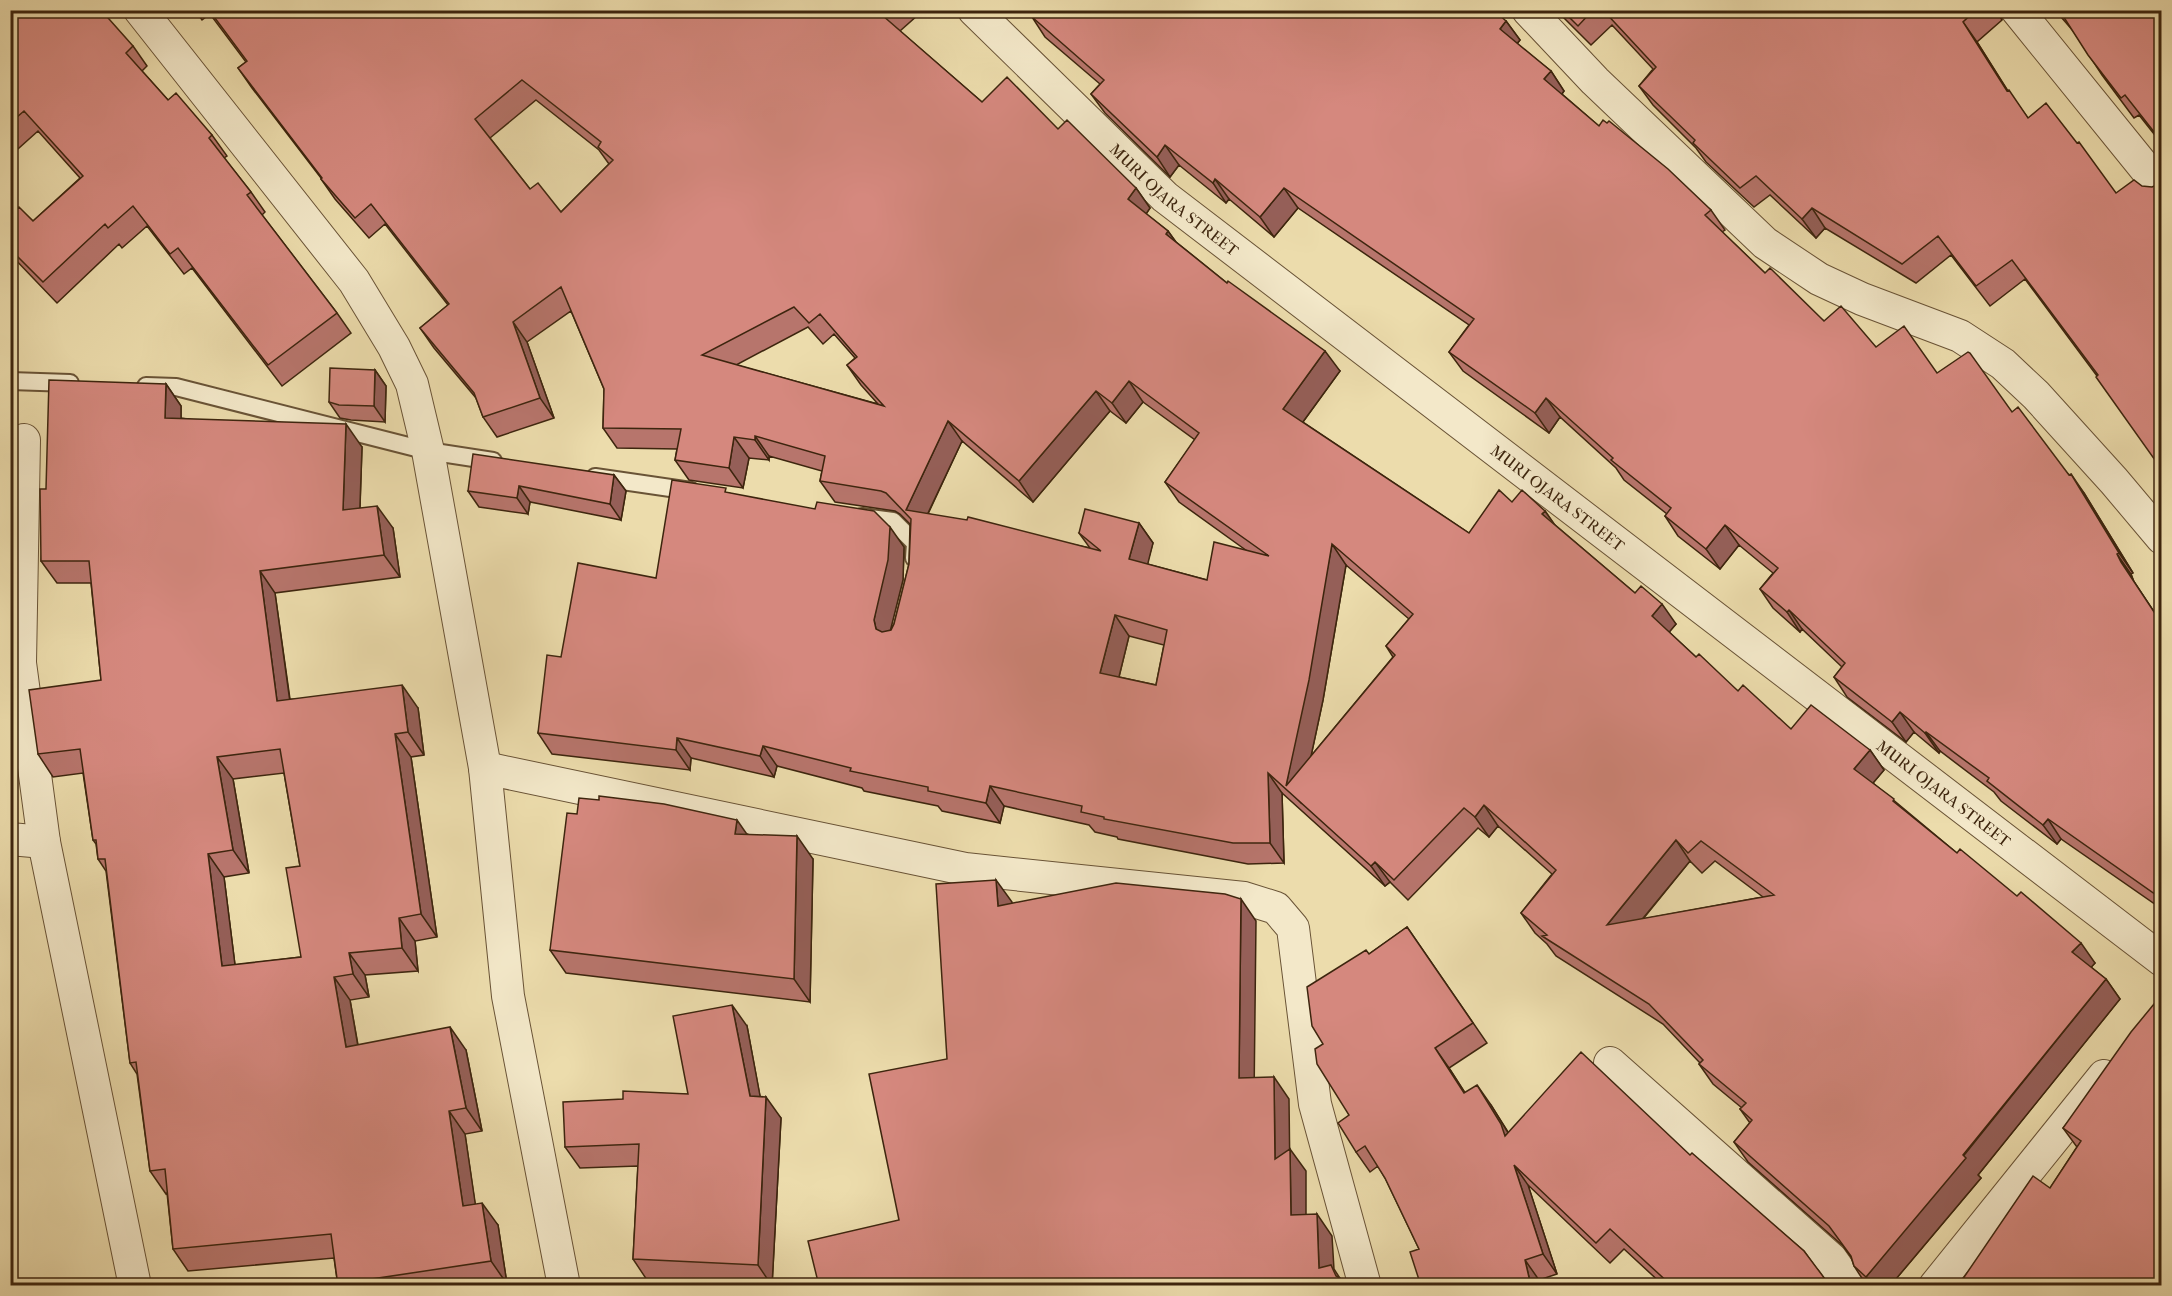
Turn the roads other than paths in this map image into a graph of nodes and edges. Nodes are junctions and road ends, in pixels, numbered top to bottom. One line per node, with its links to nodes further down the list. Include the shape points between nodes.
1 (140, 10): 10 (street, via 354,281 412,384)
2 (974, 10): 20 (street, MURI OJARA STREET, via 1165,196)
3 (1528, 10): 15 (street, via 1595,81 1765,243 1819,279 1960,336 2003,363)
4 (2017, 10): 5 (street)
5 (2162, 189)
6 (10, 381): 7 (lane)
7 (81, 384)
8 (128, 385): 10 (lane, via 176,387)
9 (24, 440): 19 (street, via 20,663)
10 (428, 451): 11 (lane); 17 (street)
11 (509, 464)
12 (579, 474): 13 (lane)
13 (707, 494)
14 (846, 514): 16 (lane, via 893,522 915,543)
15 (2162, 538)
16 (913, 572)
17 (485, 768): 24 (street, via 508,996); 25 (street, via 964,869 1244,898 1276,908 1293,928 1315,1104)
18 (10, 839): 19 (street)
19 (44, 842): 23 (street)
20 (2162, 960)
21 (2125, 1049): 27 (street)
22 (1610, 1063): 26 (street, via 1832,1259)
23 (135, 1286)
24 (564, 1286)
25 (1365, 1286)
26 (1850, 1286)
27 (1935, 1286)

